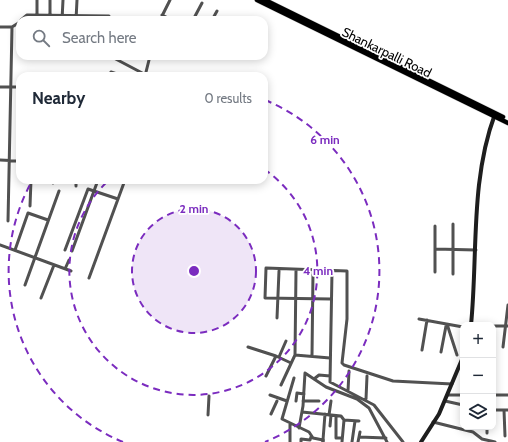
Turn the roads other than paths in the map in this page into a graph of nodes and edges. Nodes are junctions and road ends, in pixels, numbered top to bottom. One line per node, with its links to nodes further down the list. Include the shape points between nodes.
1 (37, 0): 10 (street)
2 (50, 0): 11 (street)
3 (63, 0): 12 (street)
4 (77, 0): 15 (street)
5 (170, 0): 13 (street)
6 (257, 0): 29 (main road, Shankarpalli Road)
7 (265, 0): 29 (main road, Shankarpalli Road)
8 (202, 3): 17 (street)
9 (217, 11): 18 (street)
10 (37, 15): 11 (street); 14 (street)
11 (50, 15): 12 (street)
12 (62, 15): 15 (street)
13 (162, 15)
14 (26, 16)
15 (76, 16): 16 (street)
16 (109, 16)
17 (195, 16)
18 (214, 16)
19 (16, 24): 21 (street)
20 (0, 27): 21 (street)
21 (12, 27): 27 (street)
22 (117, 60): 24 (street)
23 (149, 60): 25 (street)
24 (139, 72)
25 (146, 72)
26 (0, 87): 27 (street)
27 (10, 87): 28 (street); 32 (street)
28 (16, 87)
29 (494, 115): 30 (main road, Shankarpalli Road); 50 (main road, via 481,168)
30 (508, 121)
31 (0, 160): 32 (street)
32 (9, 160): 33 (street); 42 (street)
33 (16, 161)
34 (31, 184): 40 (street)
35 (96, 184): 37 (street)
36 (124, 184): 39 (street)
37 (94, 190): 39 (street); 48 (street, via 87,191); 51 (street)
38 (59, 191): 41 (street)
39 (118, 199): 63 (street)
40 (30, 206)
41 (48, 220): 47 (street, via 28,213); 52 (street)
42 (8, 221)
43 (453, 224): 49 (street)
44 (435, 226): 46 (street)
45 (0, 245): 47 (street)
46 (435, 249): 49 (street); 61 (street)
47 (15, 250): 52 (street)
48 (65, 250)
49 (453, 250): 50 (street); 62 (street)
50 (476, 250): 74 (main road)
51 (72, 251)
52 (34, 258): 54 (street); 64 (street)
53 (69, 260): 55 (street)
54 (54, 265): 55 (street); 65 (street)
55 (65, 269): 58 (street)
56 (279, 271): 66 (street)
57 (296, 271): 67 (street)
58 (71, 272)
59 (313, 272): 68 (street)
60 (332, 272): 69 (street)
61 (435, 272)
62 (453, 274)
63 (89, 278)
64 (25, 285)
65 (41, 298)
66 (278, 298): 67 (street); 71 (street); 96 (street, via 265,298 266,268 347,271 347,319 342,363 393,380)
67 (296, 299): 68 (street); 83 (street)
68 (313, 299): 69 (street); 86 (street)
69 (331, 299): 87 (street)
70 (508, 307): 77 (street)
71 (277, 318)
72 (419, 319): 73 (street)
73 (428, 320): 75 (street); 81 (street)
74 (471, 322)
75 (447, 324): 76 (street); 82 (street); 84 (street)
76 (460, 326)
77 (506, 326): 80 (street)
78 (286, 341): 85 (street)
79 (248, 347): 85 (street)
80 (503, 347)
81 (422, 350)
82 (441, 352)
83 (295, 355): 86 (street); 89 (street)
84 (456, 355)
85 (278, 356): 89 (street); 91 (street)
86 (312, 356): 87 (street)
87 (330, 358): 92 (street)
88 (463, 358): 96 (main road)
89 (291, 363): 97 (street)
90 (349, 371): 98 (street)
91 (266, 376)
92 (330, 376): 95 (street, via 319,375); 98 (street, via 332,384)
93 (367, 376): 106 (street)
94 (294, 378): 109 (street)
95 (314, 379): 99 (street, via 305,373); 138 (street, via 334,391 357,399 369,408)
96 (452, 384): 100 (main road)
97 (281, 386)
98 (348, 391): 106 (street)
99 (304, 394): 110 (street, via 297,393); 111 (street)
100 (448, 394): 102 (street); 107 (main road)
101 (270, 395): 109 (street)
102 (460, 395)
103 (496, 395): 104 (street)
104 (508, 395)
105 (209, 396): 120 (street)
106 (366, 399): 144 (street, via 374,404)
107 (445, 400): 114 (street); 129 (main road)
108 (277, 401): 118 (street)
109 (287, 401): 130 (street, via 282,419)
110 (296, 401)
111 (303, 401): 112 (street); 116 (street)
112 (319, 401)
113 (331, 401): 121 (street)
114 (460, 404)
115 (506, 410): 134 (street)
116 (302, 412): 117 (street); 132 (street)
117 (316, 413): 119 (street); 123 (street)
118 (271, 414)
119 (324, 414): 121 (street); 124 (street)
120 (208, 415)
121 (330, 415): 122 (street); 126 (street)
122 (336, 416): 125 (street, via 342,416); 137 (street, via 336,438)
123 (315, 418)
124 (324, 420): 126 (street); 139 (street)
125 (344, 420): 127 (street); 137 (street)
126 (330, 421): 131 (street)
127 (355, 421): 128 (street); 142 (street)
128 (359, 421)
129 (434, 422): 145 (main road); 146 (street, via 473,432 482,439)
130 (290, 424): 132 (street); 140 (street)
131 (330, 426)
132 (298, 428): 135 (street, via 309,432)
133 (360, 432): 136 (street)
134 (505, 436)
135 (311, 437): 139 (street); 141 (street, via 310,440)
136 (359, 437): 138 (street); 143 (street)
137 (342, 440)
138 (387, 440)
139 (323, 441)
140 (290, 442)
141 (301, 442)
142 (352, 442)
143 (358, 442)
144 (403, 442)
145 (421, 442)
146 (493, 442)

